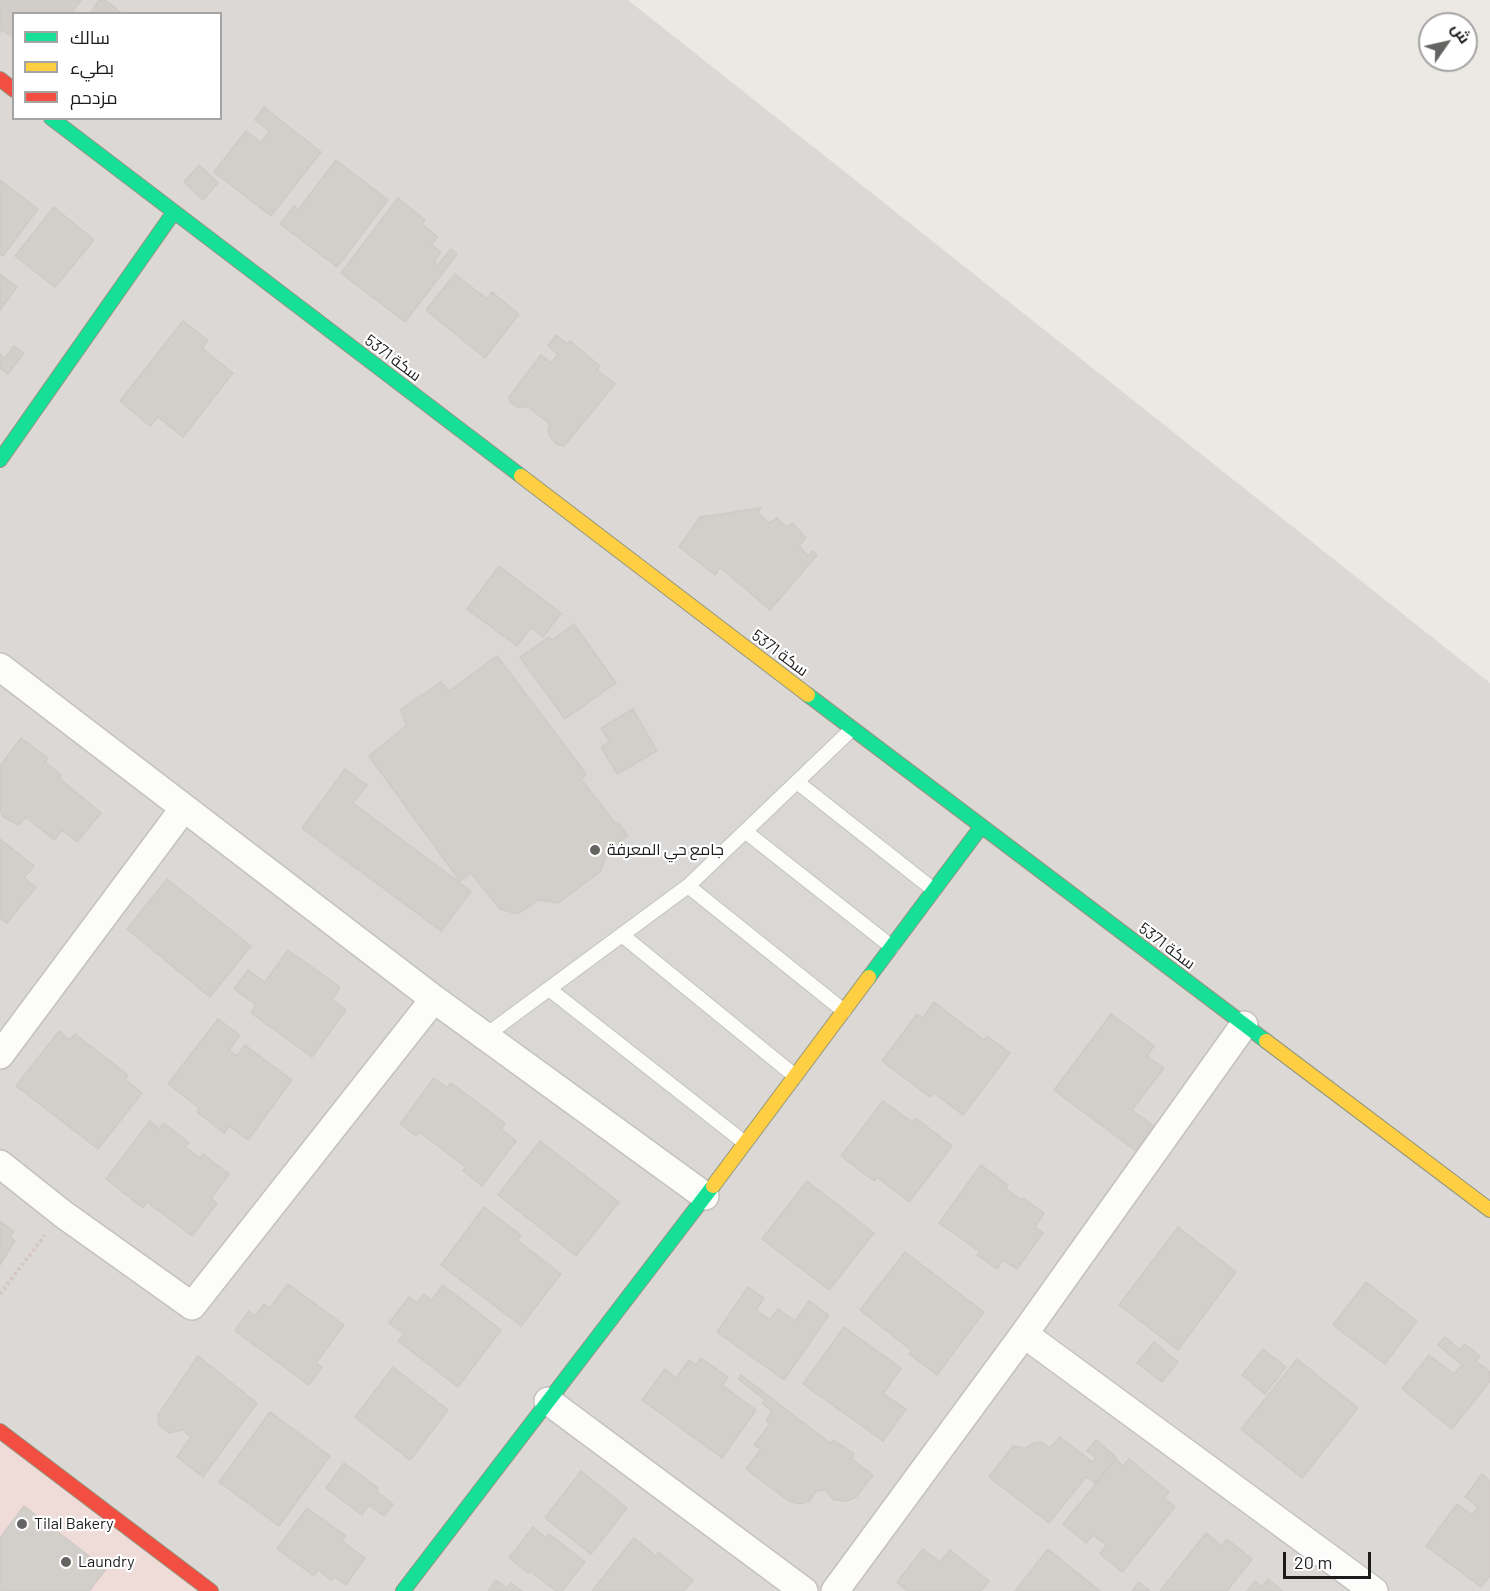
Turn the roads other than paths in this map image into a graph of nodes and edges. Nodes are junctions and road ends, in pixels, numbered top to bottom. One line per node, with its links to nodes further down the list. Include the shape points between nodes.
1 (0, 79): 2 (street)
2 (12, 88)
3 (54, 120): 4 (street, سكة 5371)
4 (174, 212): 5 (street); 7 (street, سكة 5371)
5 (0, 460)
6 (0, 667): 9 (street)
7 (852, 729): 8 (lane); 10 (street, سكة 5371)
8 (797, 782): 11 (lane); 13 (lane)
9 (184, 808): 17 (street); 21 (street)
10 (981, 827): 13 (street); 19 (street, سكة 5371)
11 (746, 832): 12 (lane); 15 (lane)
12 (688, 886): 14 (lane); 18 (lane)
13 (934, 890): 15 (street)
14 (622, 935): 16 (lane); 22 (lane)
15 (892, 947): 18 (street)
16 (549, 989): 20 (lane); 23 (lane)
17 (434, 999): 20 (street); 24 (street, via 192,1306)
18 (844, 1011): 22 (street)
19 (1244, 1025): 26 (street, سكة 5371); 27 (street)
20 (485, 1036): 25 (street)
21 (0, 1055)
22 (795, 1076): 23 (street)
23 (745, 1143): 25 (street)
24 (0, 1164)
25 (705, 1196): 28 (street)
26 (1490, 1210)
27 (1024, 1334): 33 (street); 34 (street)
28 (548, 1401): 31 (street); 32 (street)
29 (0, 1431): 30 (street)
30 (209, 1590)
31 (403, 1591)
32 (804, 1591)
33 (835, 1591)
34 (1374, 1591)

